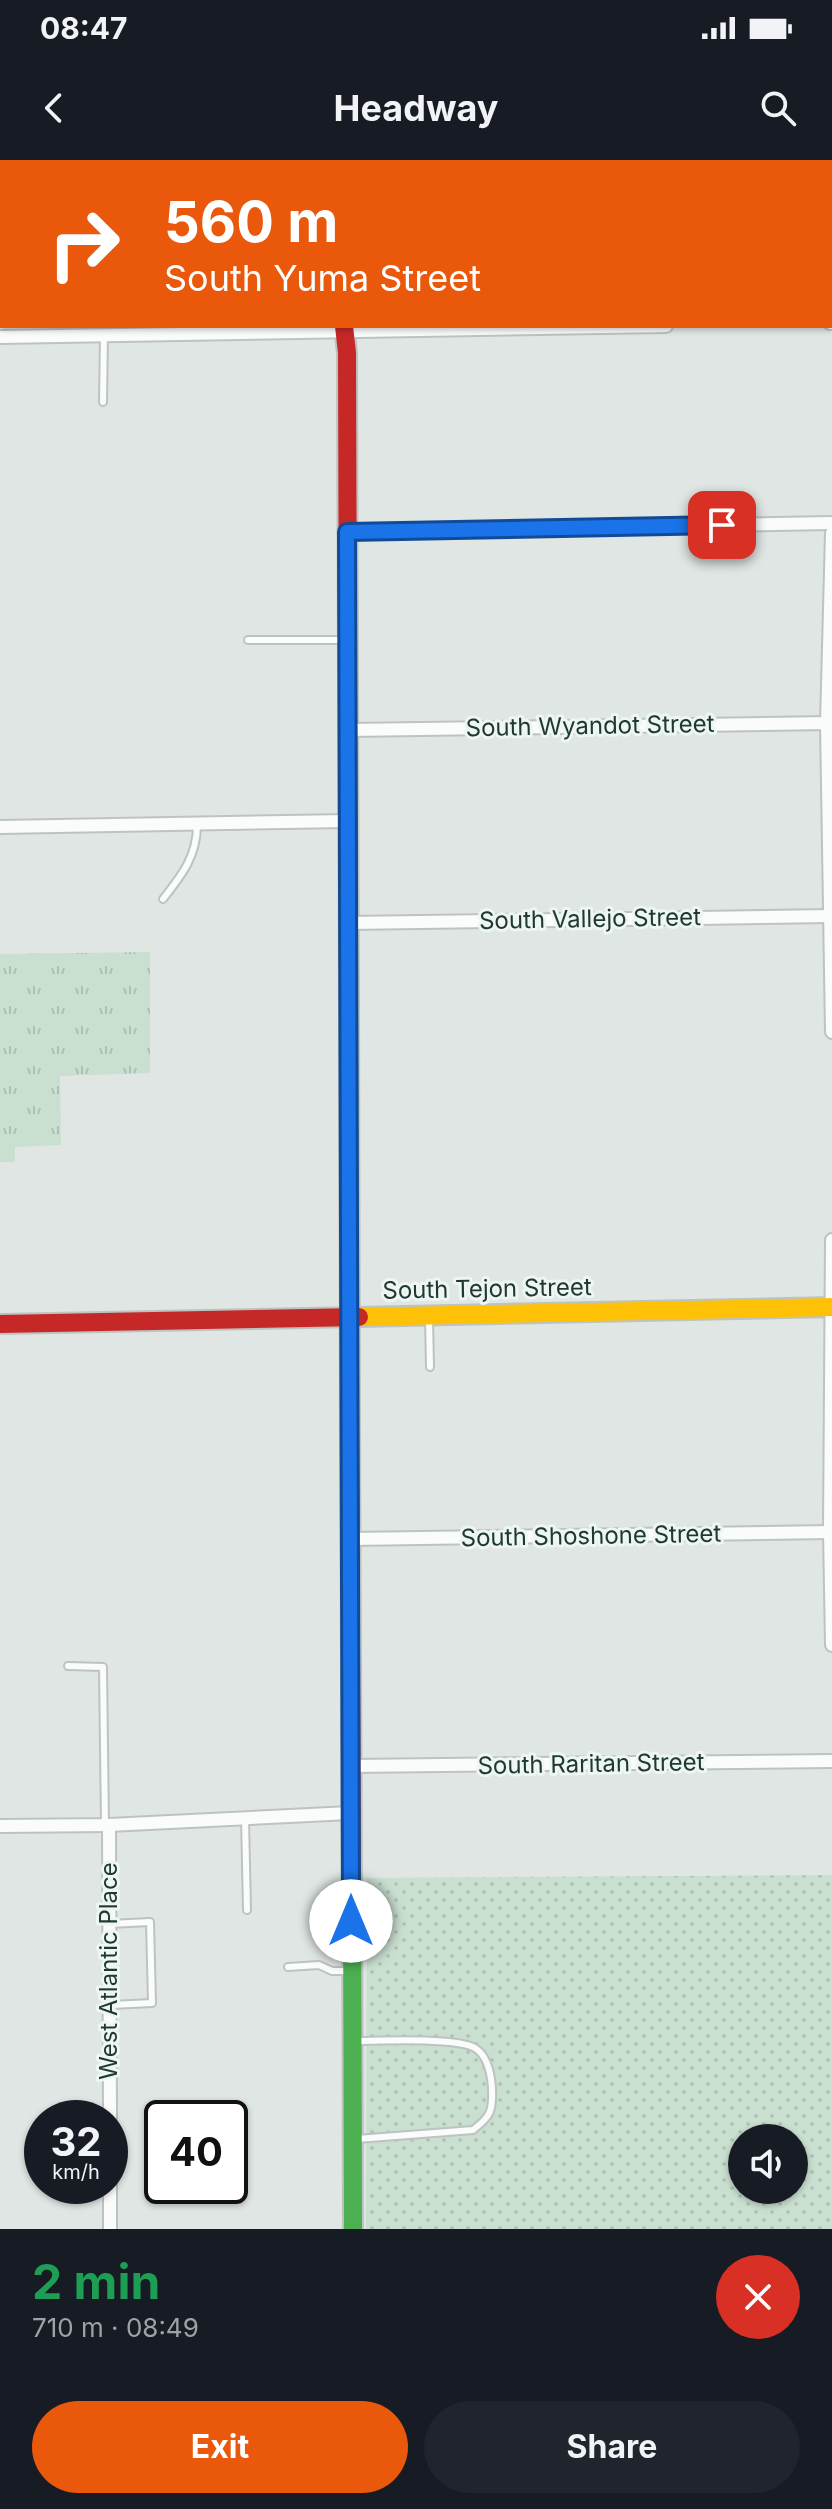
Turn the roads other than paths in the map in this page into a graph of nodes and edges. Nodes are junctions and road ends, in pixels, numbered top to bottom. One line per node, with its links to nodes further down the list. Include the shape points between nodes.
1 (452, 328): 2 (street)
2 (345, 329): 3 (street); 7 (street)
3 (104, 335): 4 (street); 5 (lane)
4 (0, 337)
5 (103, 402)
6 (832, 523): 7 (street)
7 (347, 532): 10 (street)
8 (832, 533): 11 (street)
9 (248, 640): 10 (lane)
10 (348, 640): 12 (street)
11 (829, 723): 12 (street, South Wyandot Street); 17 (street)
12 (349, 730): 13 (street)
13 (348, 821): 14 (street); 18 (street)
14 (197, 823): 15 (street); 16 (lane, via 189,865)
15 (0, 827)
16 (163, 899)
17 (831, 916): 18 (street, South Vallejo Street); 19 (street)
18 (348, 923): 23 (street)
19 (832, 1032)
20 (832, 1240): 21 (street)
21 (832, 1307): 22 (street, South Tejon Street); 26 (street)
22 (429, 1314): 23 (street, South Tejon Street); 25 (lane)
23 (350, 1316): 24 (street, South Tejon Street); 27 (street)
24 (0, 1324)
25 (430, 1367)
26 (831, 1532): 27 (street, South Shoshone Street); 28 (street)
27 (350, 1539): 31 (street)
28 (832, 1645)
29 (68, 1666): 34 (lane, via 103,1667)
30 (832, 1761): 31 (street, South Raritan Street)
31 (351, 1766): 32 (street)
32 (350, 1813): 33 (street); 39 (street)
33 (245, 1818): 34 (street); 36 (lane)
34 (107, 1825): 35 (street); 37 (street, West Atlantic Place)
35 (0, 1826)
36 (247, 1910)
37 (109, 1924): 40 (street, West Atlantic Place); 40 (lane, via 150,1922 152,2003)
38 (288, 1967): 39 (lane)
39 (351, 1971): 41 (street)
40 (109, 2005): 42 (street, West Atlantic Place)
41 (352, 2041): 43 (street); 43 (lane, via 474,2047 485,2058 492,2079 493,2108 473,2130)
42 (110, 2100)
43 (352, 2139): 46 (street)
44 (110, 2204): 45 (street)
45 (110, 2229)
46 (353, 2229)

